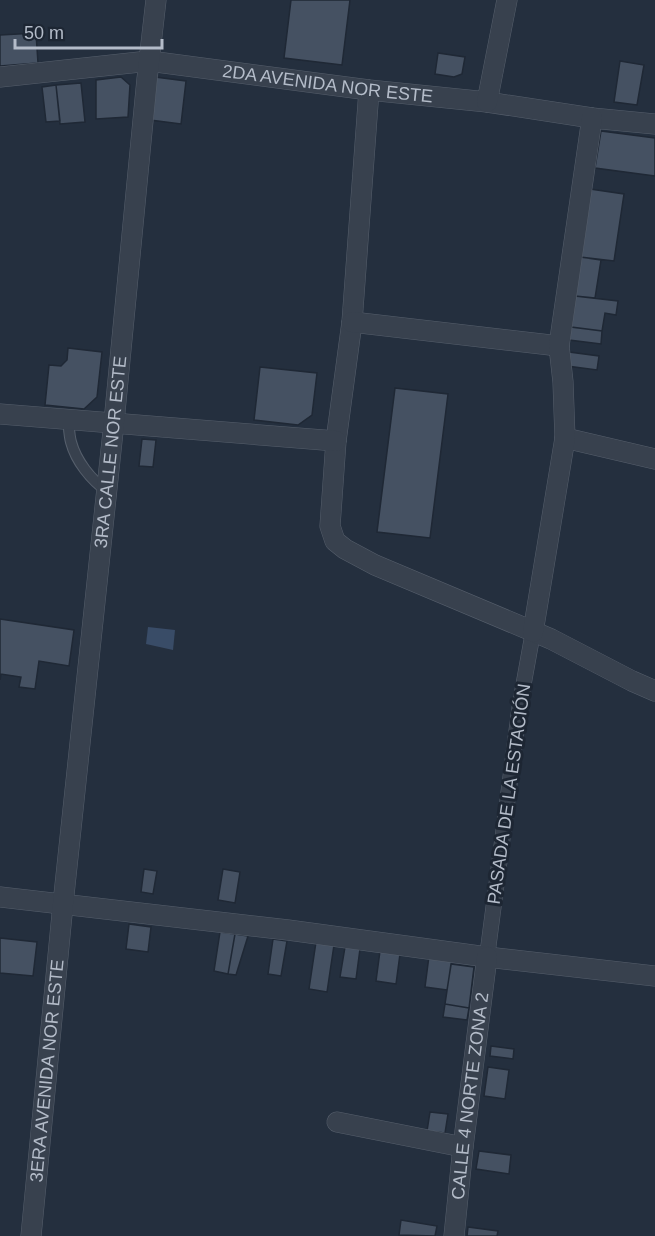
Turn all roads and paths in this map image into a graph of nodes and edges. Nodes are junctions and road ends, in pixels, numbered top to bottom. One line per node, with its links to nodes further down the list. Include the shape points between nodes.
1 (156, 0): 3 (street, 3RA CALLE NOR ESTE)
2 (507, 0): 6 (street)
3 (149, 61): 4 (street, 2DA AVENIDA NOR ESTE); 5 (street, 2DA AVENIDA NOR ESTE); 13 (street, 3RA CALLE NOR ESTE)
4 (0, 77)
5 (369, 90): 6 (street, 2DA AVENIDA NOR ESTE); 9 (street)
6 (487, 102): 7 (street, 2DA AVENIDA NOR ESTE)
7 (592, 118): 8 (street, 2DA AVENIDA NOR ESTE); 10 (street)
8 (655, 124)
9 (352, 322): 10 (street); 15 (street)
10 (559, 346): 14 (street)
11 (0, 414): 12 (street)
12 (68, 418): 13 (street); 17 (lane, via 77,458)
13 (114, 422): 15 (street); 17 (street, 3RA CALLE NOR ESTE)
14 (565, 438): 16 (street); 18 (street)
15 (336, 441): 18 (street, via 330,526 335,541 375,565)
16 (655, 459)
17 (107, 491): 21 (street, 3RA CALLE NOR ESTE)
18 (533, 632): 19 (street); 22 (street, PASADA DE LA ESTACIÓN)
19 (655, 691)
20 (0, 897): 21 (street)
21 (63, 904): 22 (street); 26 (street, 3ERA AVENIDA NOR ESTE)
22 (487, 957): 23 (street); 25 (street, CALLE 4 NORTE ZONA 2)
23 (655, 975)
24 (337, 1122): 25 (street)
25 (463, 1147): 27 (street, CALLE 4 NORTE ZONA 2)
26 (31, 1236)
27 (454, 1236)

